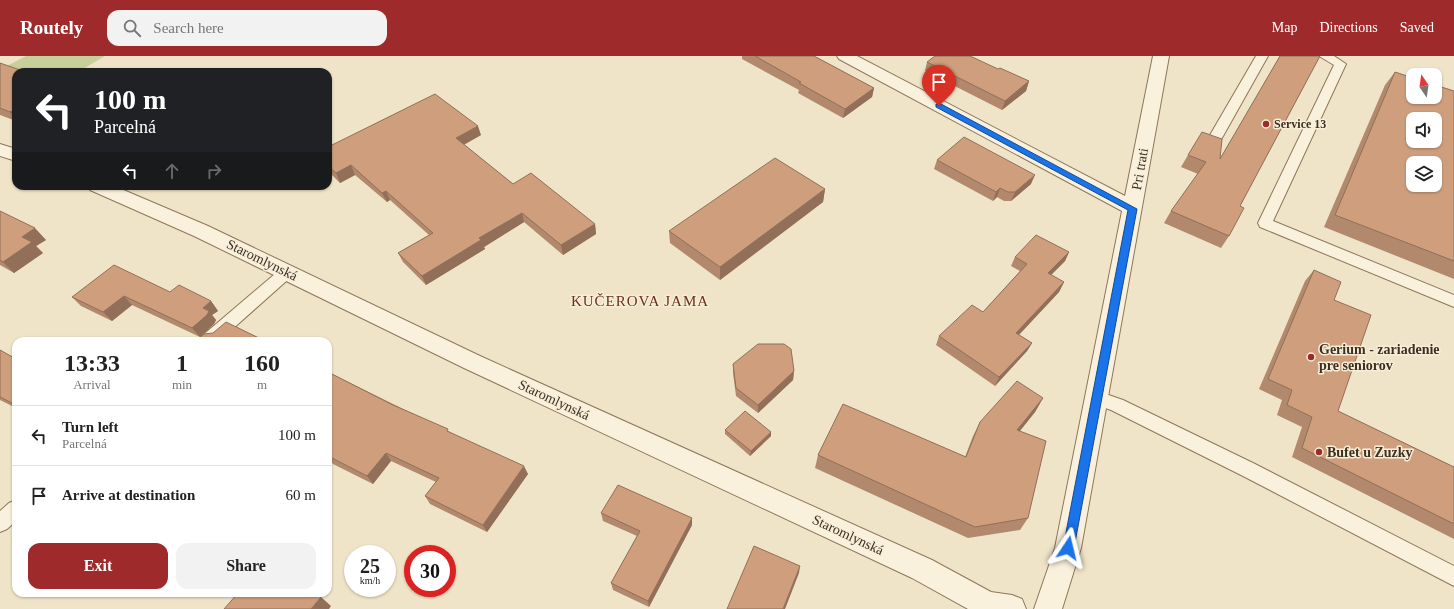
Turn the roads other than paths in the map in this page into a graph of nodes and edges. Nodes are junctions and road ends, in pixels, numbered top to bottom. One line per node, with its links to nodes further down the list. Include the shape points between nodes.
1 (845, 56): 9 (street)
2 (1161, 56): 9 (street, Pri trati)
3 (1262, 56): 5 (lane)
4 (1325, 56): 11 (lane, via 1340,64 1265,222)
5 (1213, 142)
6 (0, 150): 7 (street)
7 (12, 154)
8 (106, 190): 10 (street, Staromlynská)
9 (1133, 209): 13 (street, Pri trati)
10 (287, 272): 12 (lane); 17 (street, Staromlynská, via 472,362 922,569 988,605)
11 (1454, 301)
12 (213, 337)
13 (1097, 398): 16 (lane, via 1118,404); 18 (street, Pri trati, via 1068,548)
14 (12, 512): 15 (lane)
15 (0, 523)
16 (1454, 576)
17 (1012, 609)
18 (1048, 609)

